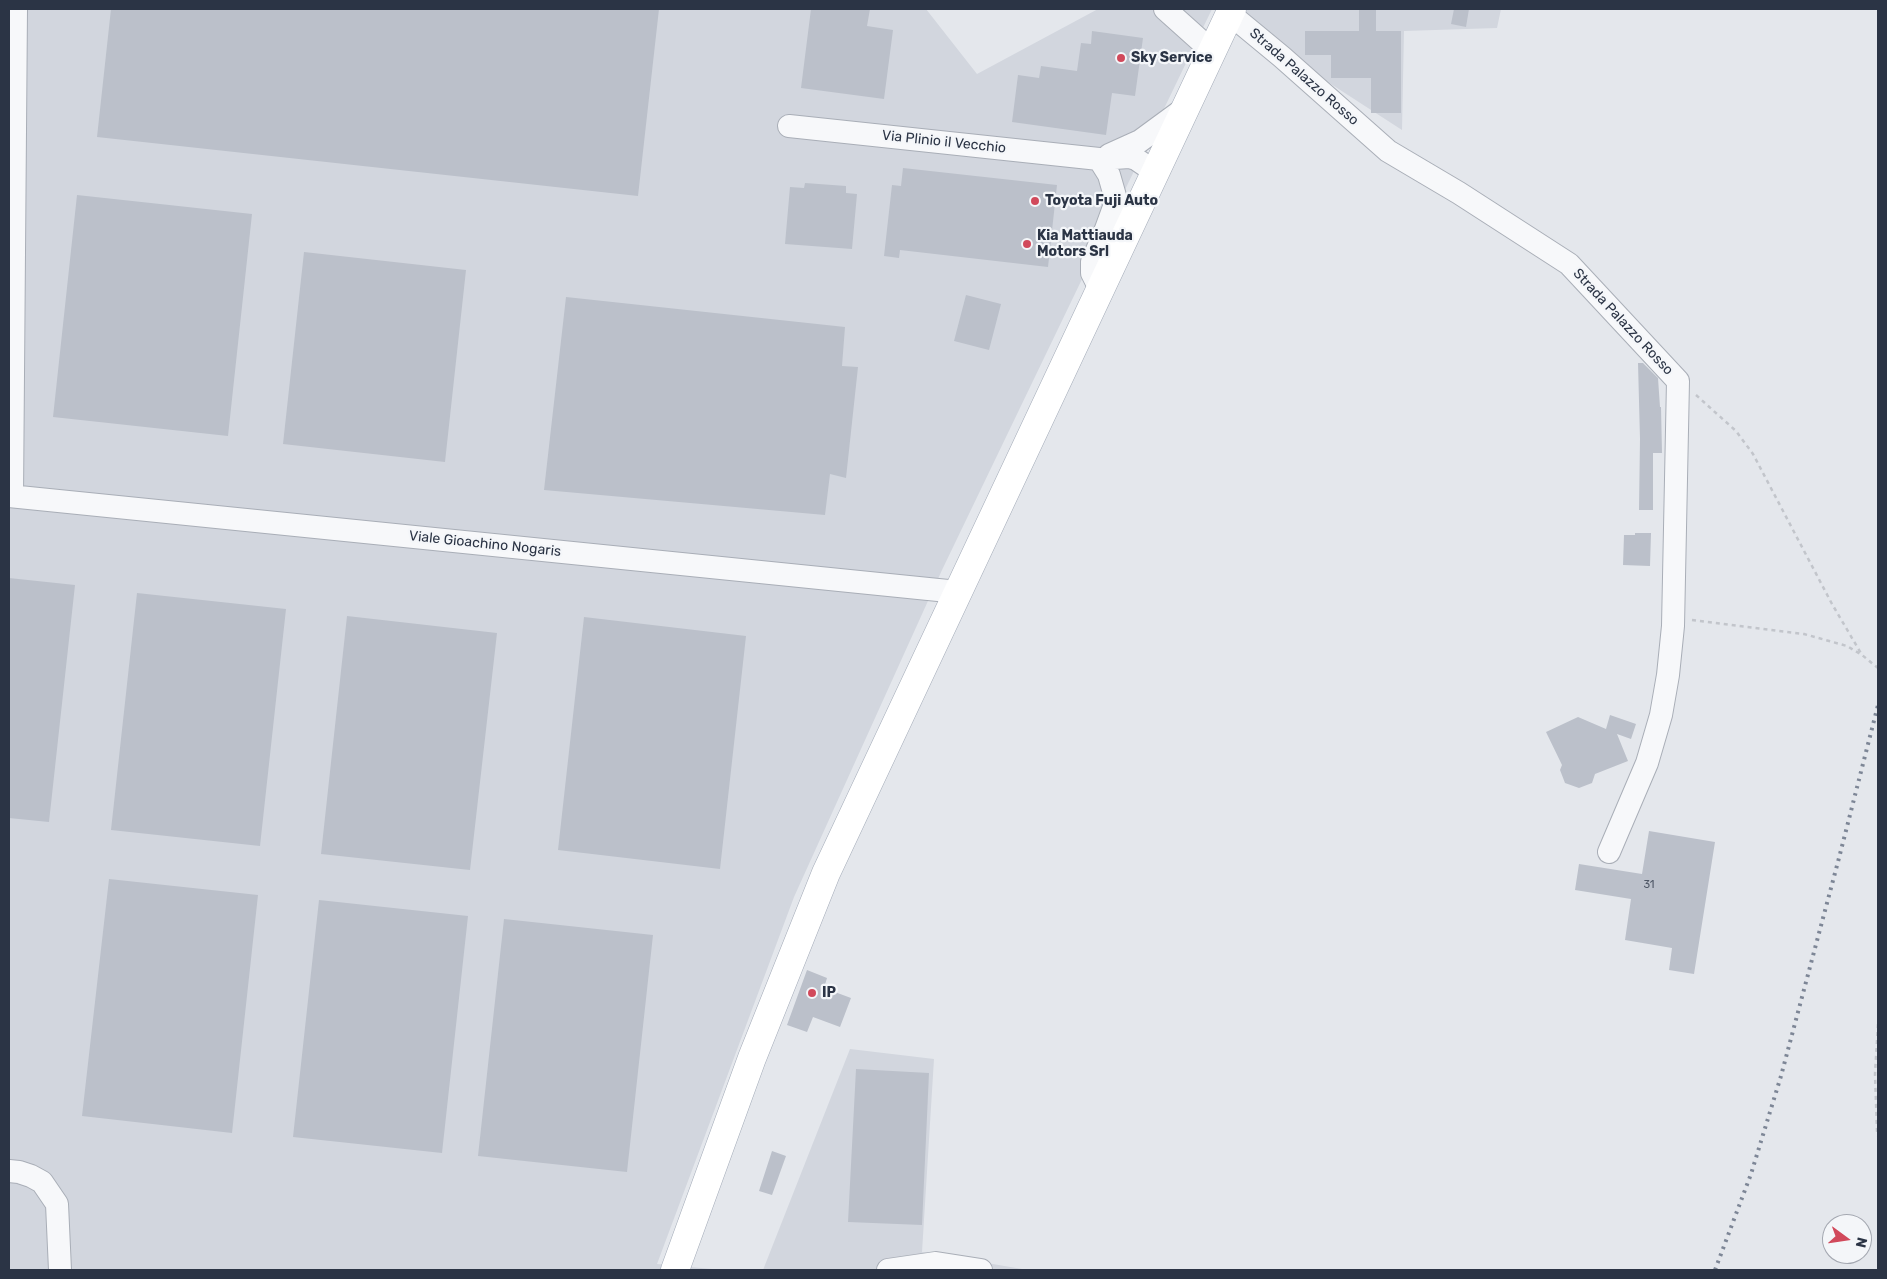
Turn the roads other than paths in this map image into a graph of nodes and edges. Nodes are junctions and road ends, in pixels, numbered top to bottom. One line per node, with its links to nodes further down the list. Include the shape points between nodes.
1 (16, 9): 10 (street, Viale Gioachino Nogaris)
2 (1165, 9): 4 (street)
3 (1231, 11): 4 (main road); 12 (street, Strada Palazzo Rosso, via 1388,151 1569,264 1678,381 1673,626 1668,675 1661,715 1646,762)
4 (1213, 52): 5 (main road)
5 (1185, 108): 7 (street, Via Plinio il Vecchio, via 1140,142); 8 (main road)
6 (789, 126): 7 (street, Via Plinio il Vecchio)
7 (1099, 159): 8 (street, Via Plinio il Vecchio, via 1129,157); 9 (street, via 1109,175 1115,196 1114,207 1092,262 1092,273)
8 (1155, 172): 9 (main road)
9 (1100, 289): 11 (main road)
10 (10, 496): 11 (street, Viale Gioachino Nogaris)
11 (958, 592): 15 (main road, via 826,873 752,1058)
12 (1609, 852)
13 (9, 1171): 14 (street, via 42,1182 57,1204)
14 (60, 1270)
15 (675, 1270)
16 (888, 1270): 17 (street, via 936,1263)
17 (981, 1270)

